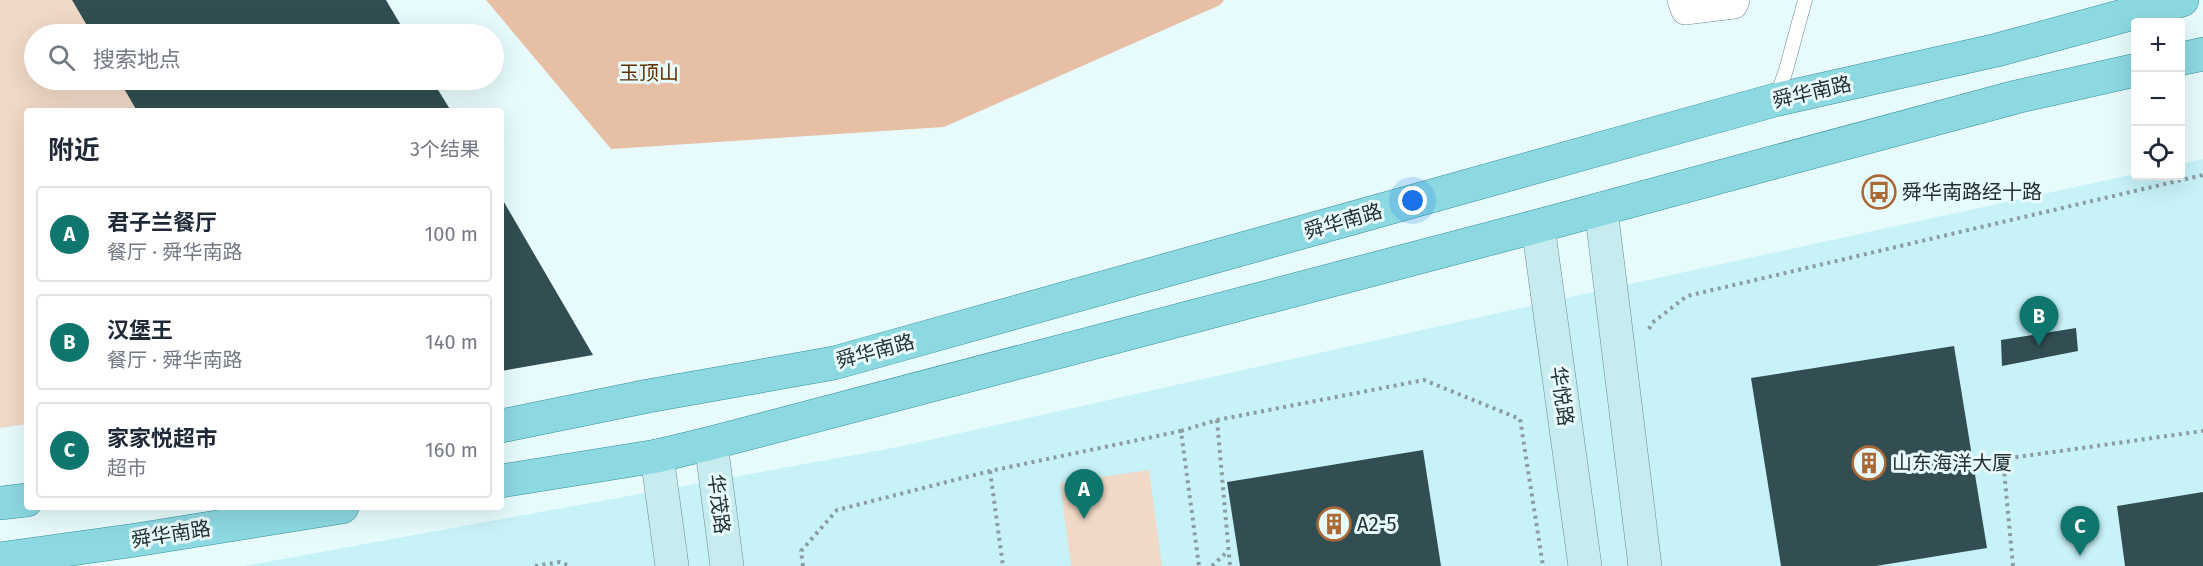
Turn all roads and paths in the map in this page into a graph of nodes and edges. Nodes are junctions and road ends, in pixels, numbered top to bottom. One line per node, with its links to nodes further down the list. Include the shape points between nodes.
1 (1681, 0): 2 (street, via 1685,10 1734,5)
2 (1736, 0)
3 (1805, 0): 8 (lane)
4 (2182, 0): 8 (main road, 舜华南路, via 1997,50)
5 (2203, 54): 6 (main road)
6 (2185, 59)
7 (2131, 71): 10 (main road, via 2016,97)
8 (1775, 100): 14 (main road, 舜华南路, via 834,363)
9 (2203, 175): 12 (path, via 1687,296 1652,323)
10 (1601, 209): 11 (main road); 37 (street)
11 (1538, 226): 17 (main road); 36 (street, 华悦路)
12 (1648, 331)
13 (1216, 420): 15 (path); 24 (path); 35 (path, via 1424,380 1520,419)
14 (504, 425)
15 (1180, 431): 19 (path); 32 (path)
16 (2203, 431): 38 (path, via 2003,459)
17 (711, 442): 18 (main road); 29 (street, 华茂路)
18 (657, 456): 20 (main road); 28 (street)
19 (990, 471): 30 (path, via 837,510 801,551); 31 (path)
20 (504, 481)
21 (24, 500): 22 (main road)
22 (0, 503)
23 (323, 510): 25 (main road, 舜华南路)
24 (1228, 551): 33 (path); 34 (path)
25 (0, 558)
26 (535, 566): 27 (path, via 561,562)
27 (570, 566)
28 (672, 566)
29 (727, 566)
30 (803, 566)
31 (1003, 566)
32 (1199, 566)
33 (1212, 566)
34 (1230, 566)
35 (1543, 566)
36 (1585, 566)
37 (1645, 566)
38 (2013, 566)

